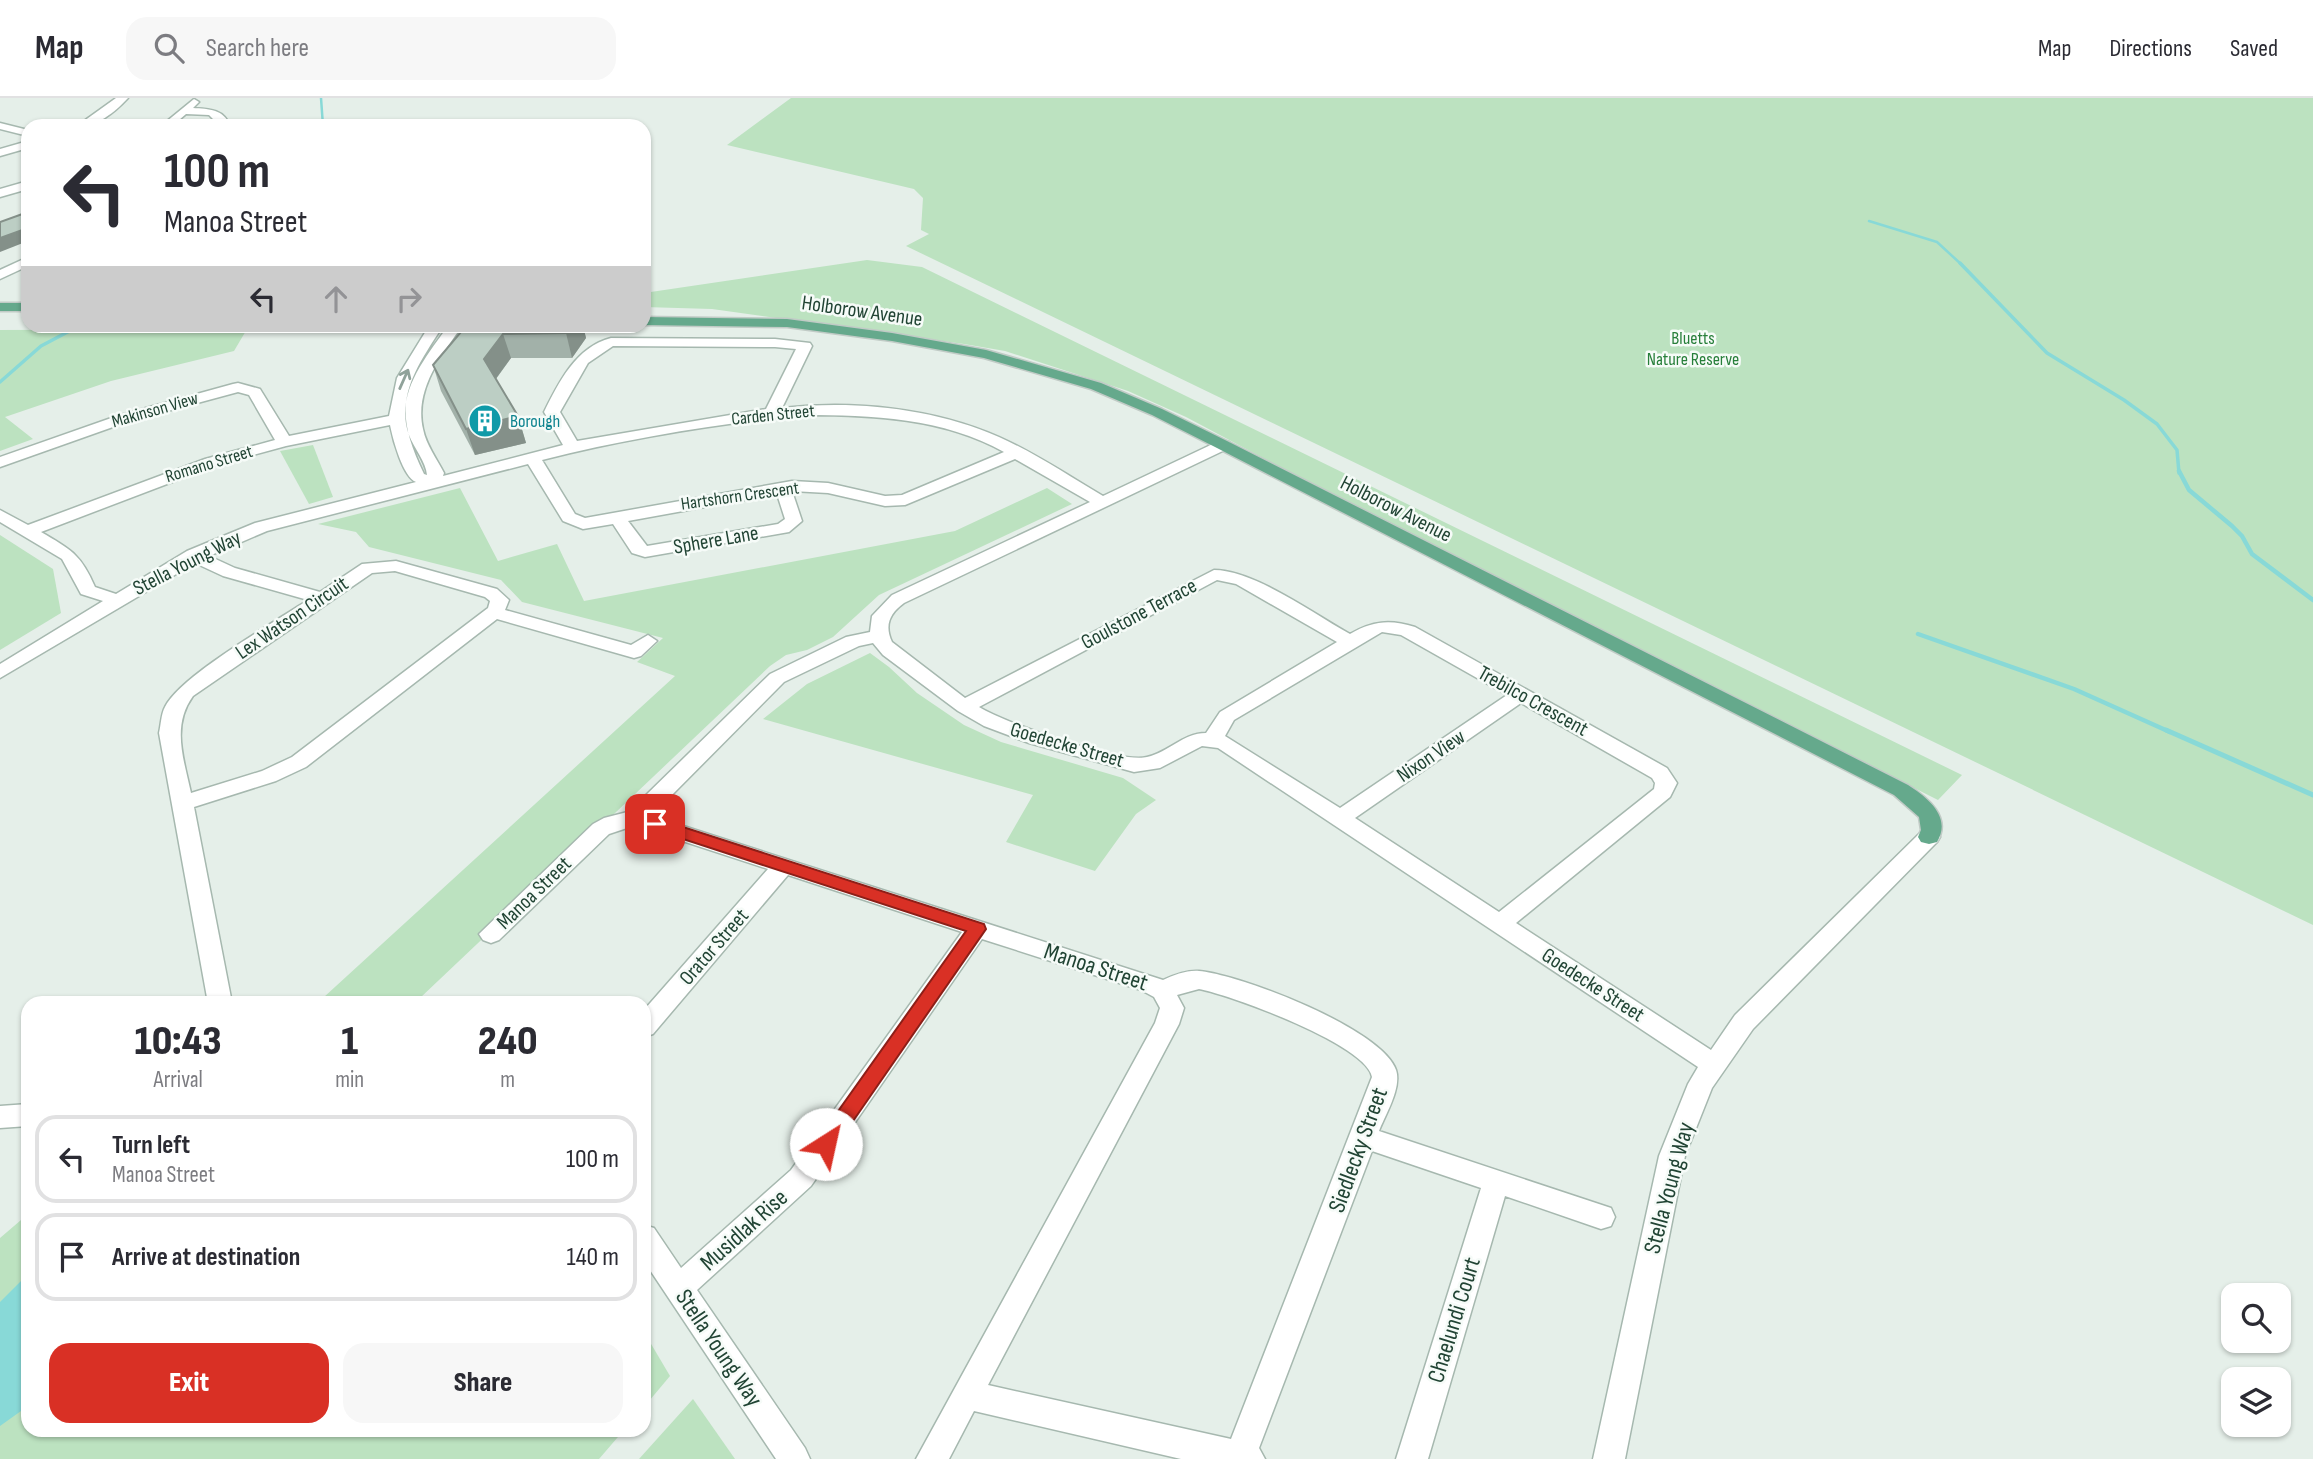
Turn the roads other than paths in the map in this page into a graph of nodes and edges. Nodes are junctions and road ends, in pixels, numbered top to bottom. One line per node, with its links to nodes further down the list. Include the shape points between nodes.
1 (124, 98): 4 (street)
2 (199, 98): 3 (street)
3 (184, 111): 5 (street); 6 (street, via 212,113)
4 (96, 119)
5 (174, 119)
6 (221, 119)
7 (0, 126): 8 (street)
8 (21, 131)
9 (21, 146): 10 (street)
10 (0, 153)
11 (21, 187): 12 (street)
12 (0, 193)
13 (21, 264): 14 (street)
14 (0, 275)
15 (21, 308): 16 (main road)
16 (3, 310): 18 (main road)
17 (651, 311): 20 (main road, Holborow Avenue, via 728,314)
18 (21, 315)
19 (651, 321): 20 (main road, Holborow Avenue)
20 (787, 323): 26 (main road, Holborow Avenue, via 941,345 1031,365 1117,394)
21 (432, 333): 24 (street, one-way to 21, via 401,385)
22 (450, 333): 24 (street, via 422,375 413,408 415,430 436,473 431,482 417,477 399,435)
23 (772, 413): 27 (street, Carden Street); 27 (street, via 805,346 611,342 592,351 552,412); 28 (street, Carden Street, via 836,409 901,415 965,429)
24 (398, 419): 25 (street, Romano Street)
25 (284, 442): 30 (street, Makinson View, via 255,392 238,387 135,414); 36 (street, Romano Street, via 211,461)
26 (1223, 444): 33 (street); 51 (main road, Holborow Avenue, via 1901,790 1929,815 1933,827)
27 (572, 447): 29 (street, Carden Street)
28 (1016, 453): 32 (street, Hartshorn Crescent, via 905,500 889,501 819,486); 33 (street, Carden Street)
29 (532, 457): 31 (street, Carden Street); 35 (street, Hartshorn Crescent, via 572,520 590,524)
30 (0, 462)
31 (431, 482): 37 (street, Stella Young Way, via 278,522)
32 (783, 488): 35 (street, Hartshorn Crescent); 35 (street, Sphere Lane, via 794,522 783,528 645,552 638,549)
33 (1102, 502): 41 (street, via 898,599 879,618)
34 (0, 515): 36 (street)
35 (617, 517)
36 (27, 531): 39 (street, via 73,559 87,590)
37 (193, 555): 38 (street, via 229,572); 39 (street, Stella Young Way)
38 (320, 598): 40 (street, Lex Watson Circuit, via 363,570 391,566 494,594 501,604); 48 (street, Lex Watson Circuit, via 179,700 170,716 169,733)
39 (117, 600): 44 (street, Stella Young Way)
40 (494, 613): 42 (street, via 634,652); 48 (street, via 299,762)
41 (878, 636): 46 (street, Goedecke Street, via 890,651); 49 (street, via 853,641 777,678 655,799)
42 (648, 641)
43 (1350, 642): 45 (street, Trebilco Crescent, via 1374,628 1399,628); 46 (street, Goulstone Terrace, via 1242,580 1214,575); 47 (street, Trebilco Crescent, via 1224,719)
44 (0, 672)
45 (1521, 694): 50 (street, Nixon View); 53 (street, Trebilco Crescent, via 1651,766 1666,787)
46 (965, 706): 47 (street, Goedecke Street, via 1022,734 1131,765 1155,762 1194,740)
47 (1214, 739): 50 (street, Goedecke Street, via 1229,744)
48 (182, 803): 57 (street, Lex Watson Circuit)
49 (648, 814): 52 (street, Manoa Street, via 658,825); 55 (street, Manoa Street, via 601,829)
50 (1340, 818): 53 (street, Goedecke Street)
51 (1929, 837): 59 (street, Stella Young Way, via 1762,1003)
52 (783, 866): 54 (street, Manoa Street); 58 (street, Orator Street)
53 (1500, 924): 59 (street, Goedecke Street)
54 (977, 929): 56 (street, Manoa Street); 66 (street, Musidlak Rise, via 801,1178)
55 (491, 934)
56 (1163, 991): 62 (street, Siedlecky Street, via 1187,981 1210,982 1292,1010 1367,1052 1383,1069 1385,1083); 67 (street, Manoa Street, via 1172,1008 1170,1020)
57 (219, 996)
58 (651, 1019)
59 (1713, 1064): 72 (street, Stella Young Way, via 1672,1156)
60 (21, 1116): 61 (street)
61 (0, 1117)
62 (1364, 1137): 63 (street); 68 (street, Siedlecky Street)
63 (1496, 1182): 64 (street); 71 (street, Chaelundi Court)
64 (1601, 1217)
65 (651, 1247): 66 (street, Stella Young Way)
66 (679, 1288): 69 (street, Stella Young Way)
67 (967, 1395): 68 (street); 70 (street, Manoa Street)
68 (1243, 1458)
69 (794, 1459)
70 (932, 1459)
71 (1412, 1459)
72 (1609, 1459)

